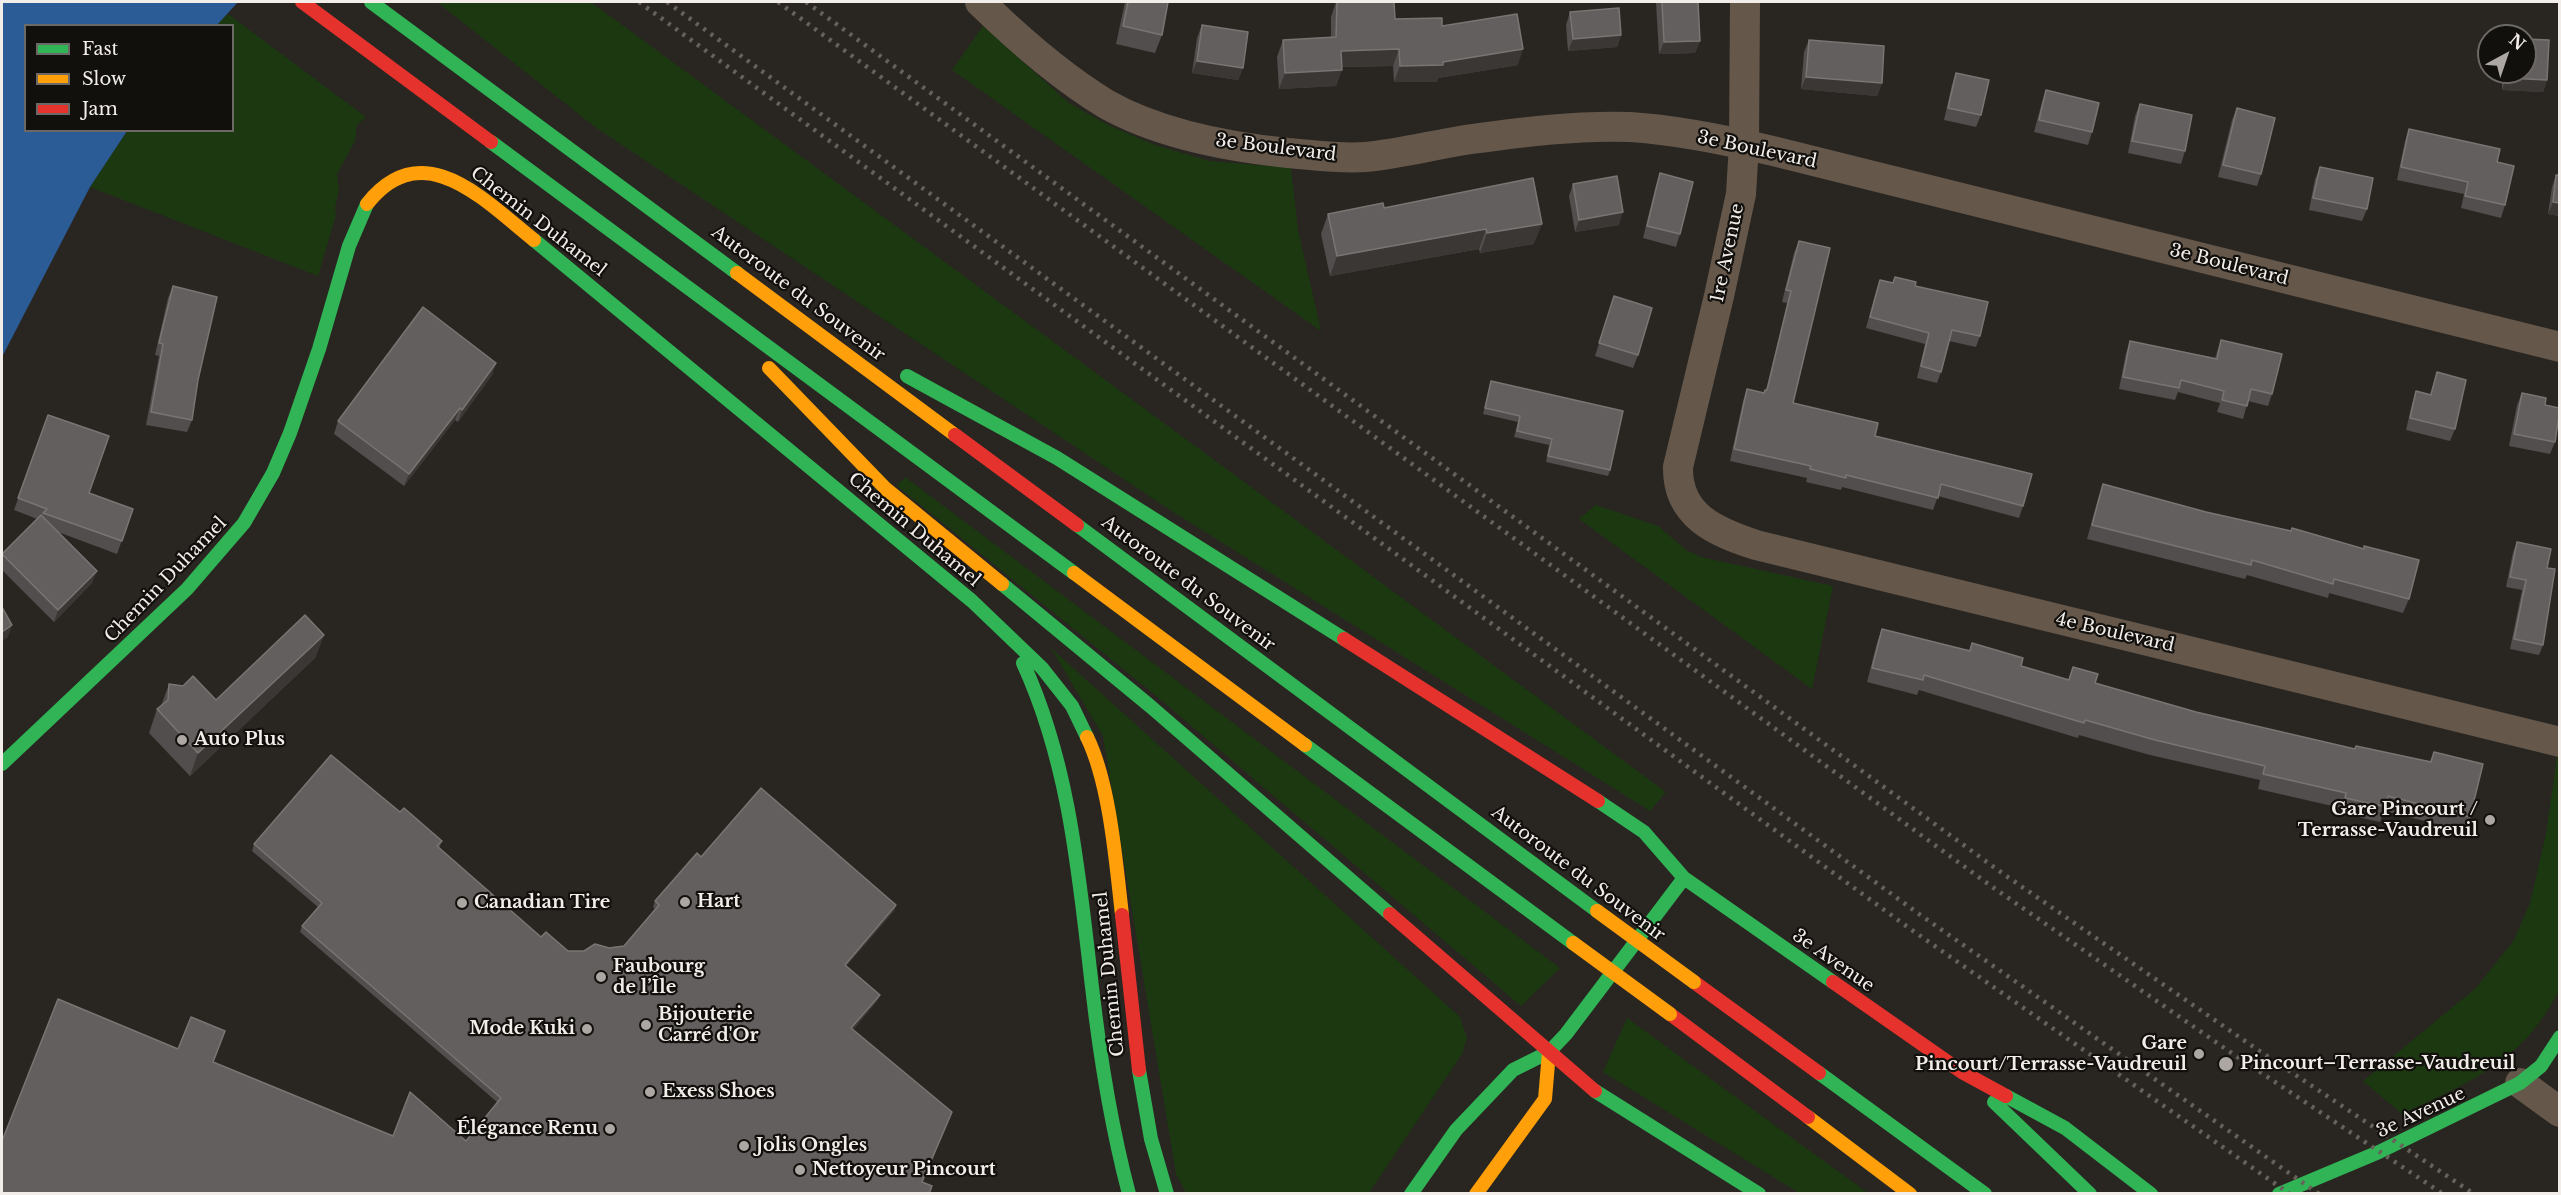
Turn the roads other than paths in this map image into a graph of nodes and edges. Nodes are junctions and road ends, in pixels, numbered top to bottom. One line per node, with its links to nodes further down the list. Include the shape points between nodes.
1 (302, 2): 6 (main road)
2 (371, 2): 7 (main road, Autoroute du Souvenir)
3 (1745, 2): 5 (street, 1re Avenue)
4 (987, 3): 5 (street, 3e Boulevard, via 1055,69 1108,105 1169,129 1231,146 1363,157 1470,139 1599,127 1655,129)
5 (1744, 144): 8 (street, 3e Boulevard); 9 (street, 1re Avenue, via 1741,194 1732,240 1678,467 1678,485)
6 (701, 297): 15 (main road, via 886,489 1150,706); 25 (main road, bridge)
7 (799, 317): 13 (main road, 3e Avenue, via 1057,458 1532,757 1644,832); 26 (main road, Autoroute du Souvenir, bridge)
8 (2559, 346)
9 (1684, 498): 11 (street, 4e Boulevard, via 1701,520 1715,530 1756,545)
10 (1007, 635): 12 (main road, Chemin Duhamel, via 923,560 471,189 437,173 406,174 389,182 367,204 288,438 249,519 167,608); 20 (main road, Chemin Duhamel, via 1038,695 1058,756 1073,839 1103,1070); 21 (main road, Chemin Duhamel, via 1072,706 1092,747 1116,862 1138,1062 1151,1139)
11 (2559, 742)
12 (2, 764)
13 (1684, 878): 15 (main road); 16 (main road, 3e Avenue)
14 (2559, 1037): 17 (main road, 3e Avenue, via 2541,1066)
15 (1549, 1052): 22 (main road, via 1513,1070 1456,1130); 23 (main road, via 1545,1099); 24 (main road, via 1605,1098)
16 (1962, 1072): 19 (main road, 3e Avenue, via 2065,1128); 27 (main road, 3e Avenue)
17 (2520, 1083): 18 (street); 29 (main road, 3e Avenue, via 2475,1108)
18 (2559, 1112)
19 (2146, 1190): 28 (main road, 3e Avenue)
20 (1129, 1194)
21 (1167, 1194)
22 (1411, 1194)
23 (1476, 1194)
24 (1759, 1194)
25 (1910, 1194)
26 (1984, 1194)
27 (2090, 1194)
28 (2165, 1194)
29 (2279, 1194)

